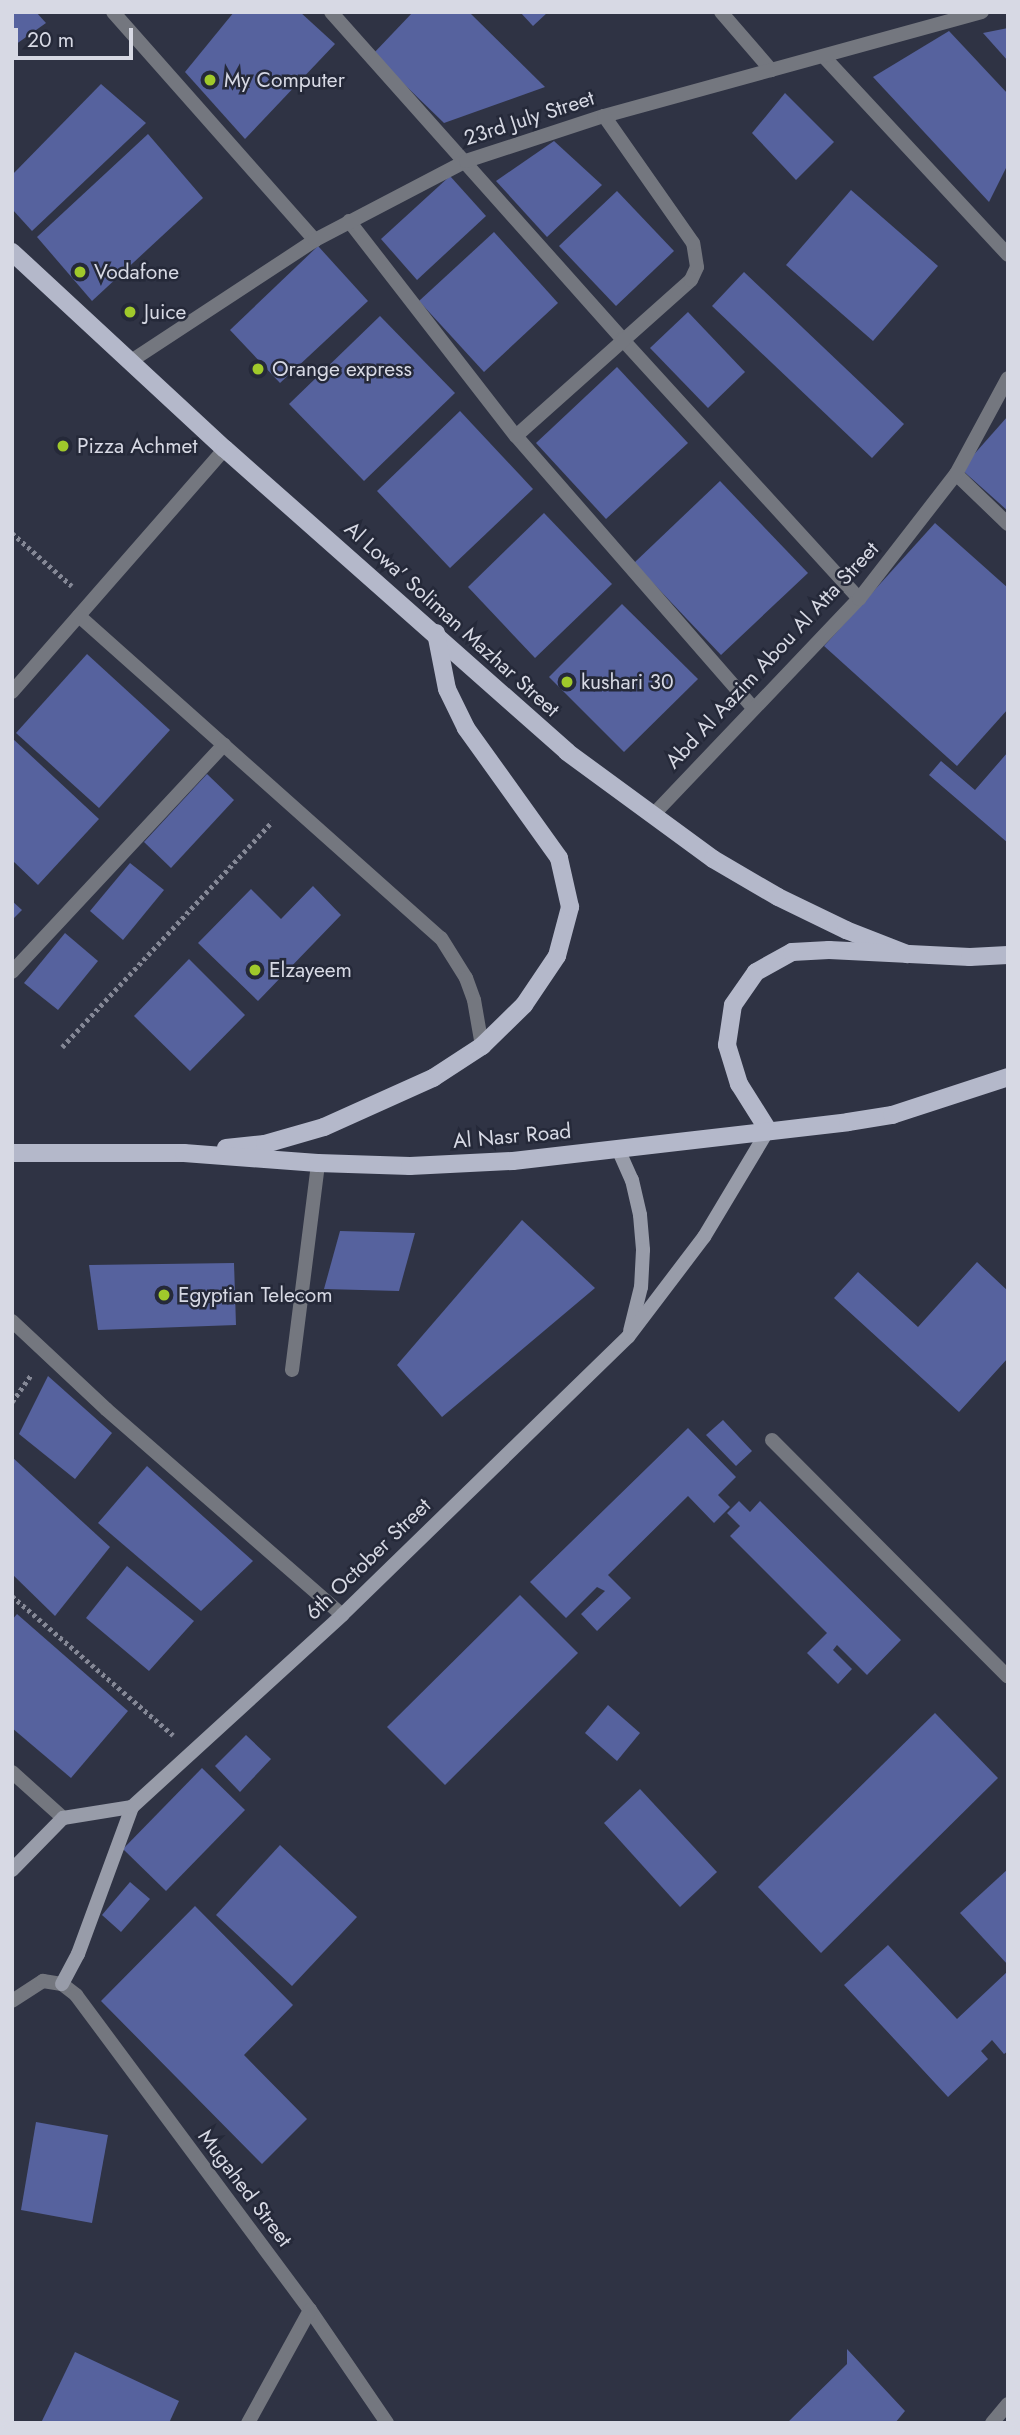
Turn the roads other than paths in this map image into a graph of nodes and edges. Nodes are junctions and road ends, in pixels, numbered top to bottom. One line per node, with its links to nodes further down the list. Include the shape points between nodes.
1 (113, 12): 10 (street)
2 (331, 12): 8 (street)
3 (721, 12): 6 (street)
4 (982, 12): 5 (street, 23rd July Street)
5 (825, 58): 6 (street, 23rd July Street); 12 (street)
6 (771, 70): 7 (street, 23rd July Street)
7 (604, 116): 8 (street, 23rd July Street); 13 (street, via 697,254 691,280)
8 (466, 160): 9 (street, 23rd July Street); 13 (street)
9 (349, 221): 10 (street, 23rd July Street); 16 (street)
10 (315, 240): 14 (street, 23rd July Street)
11 (12, 252): 14 (main road, Al Lowa' Soliman Mazhar Street)
12 (1008, 255)
13 (622, 339): 16 (street); 20 (street)
14 (131, 361): 17 (main road, Al Lowa' Soliman Mazhar Street)
15 (1008, 379): 18 (street, Abd Al Aazim Abou Al Atta Street)
16 (516, 436): 24 (street)
17 (225, 449): 21 (street); 22 (main road, Al Lowa' Soliman Mazhar Street)
18 (956, 474): 19 (street); 20 (street, Abd Al Aazim Abou Al Atta Street)
19 (1008, 523)
20 (859, 599): 24 (street, Abd Al Aazim Abou Al Atta Street)
21 (79, 616): 23 (street); 25 (street)
22 (436, 633): 26 (main road, Al Lowa' Soliman Mazhar Street, via 567,752); 30 (main road, via 447,689 466,728 559,858 570,907 557,956 524,1005)
23 (12, 692)
24 (753, 708): 26 (street, Abd Al Aazim Abou Al Atta Street)
25 (224, 745): 29 (street); 30 (street, via 441,938 466,978)
26 (653, 815): 27 (main road, Al Lowa' Soliman Mazhar Street, via 713,859 778,897)
27 (907, 954): 28 (main road); 32 (main road, via 792,952 756,972 733,1004 727,1045 739,1084)
28 (1008, 955)
29 (12, 972)
30 (482, 1046): 35 (main road, via 433,1078 324,1127 265,1144)
31 (1008, 1077): 32 (main road, Al Nasr Road, via 892,1115)
32 (768, 1130): 33 (main road, Al Nasr Road); 38 (street, 6th October Street, via 704,1237)
33 (618, 1149): 36 (main road, Al Nasr Road, via 435,1165); 38 (street, via 632,1180 643,1250 641,1287)
34 (12, 1153): 35 (main road, Al Nasr Road)
35 (184, 1153): 36 (main road, Al Nasr Road)
36 (318, 1163): 39 (street)
37 (12, 1321): 41 (street)
38 (628, 1337): 41 (street, 6th October Street)
39 (292, 1370)
40 (772, 1440): 42 (street)
41 (342, 1615): 44 (street, 6th October Street)
42 (1008, 1677)
43 (12, 1772): 45 (street)
44 (132, 1807): 45 (street); 47 (street, 6th October Street, via 78,1954)
45 (63, 1818): 46 (street)
46 (12, 1870)
47 (62, 1983): 48 (street, via 43,1981); 49 (street, Mugahed Street, via 76,1995)
48 (12, 2001)
49 (310, 2310): 51 (street); 52 (street, Mugahed Street)
50 (1008, 2404): 53 (street)
51 (248, 2423)
52 (387, 2423)
53 (992, 2423)

